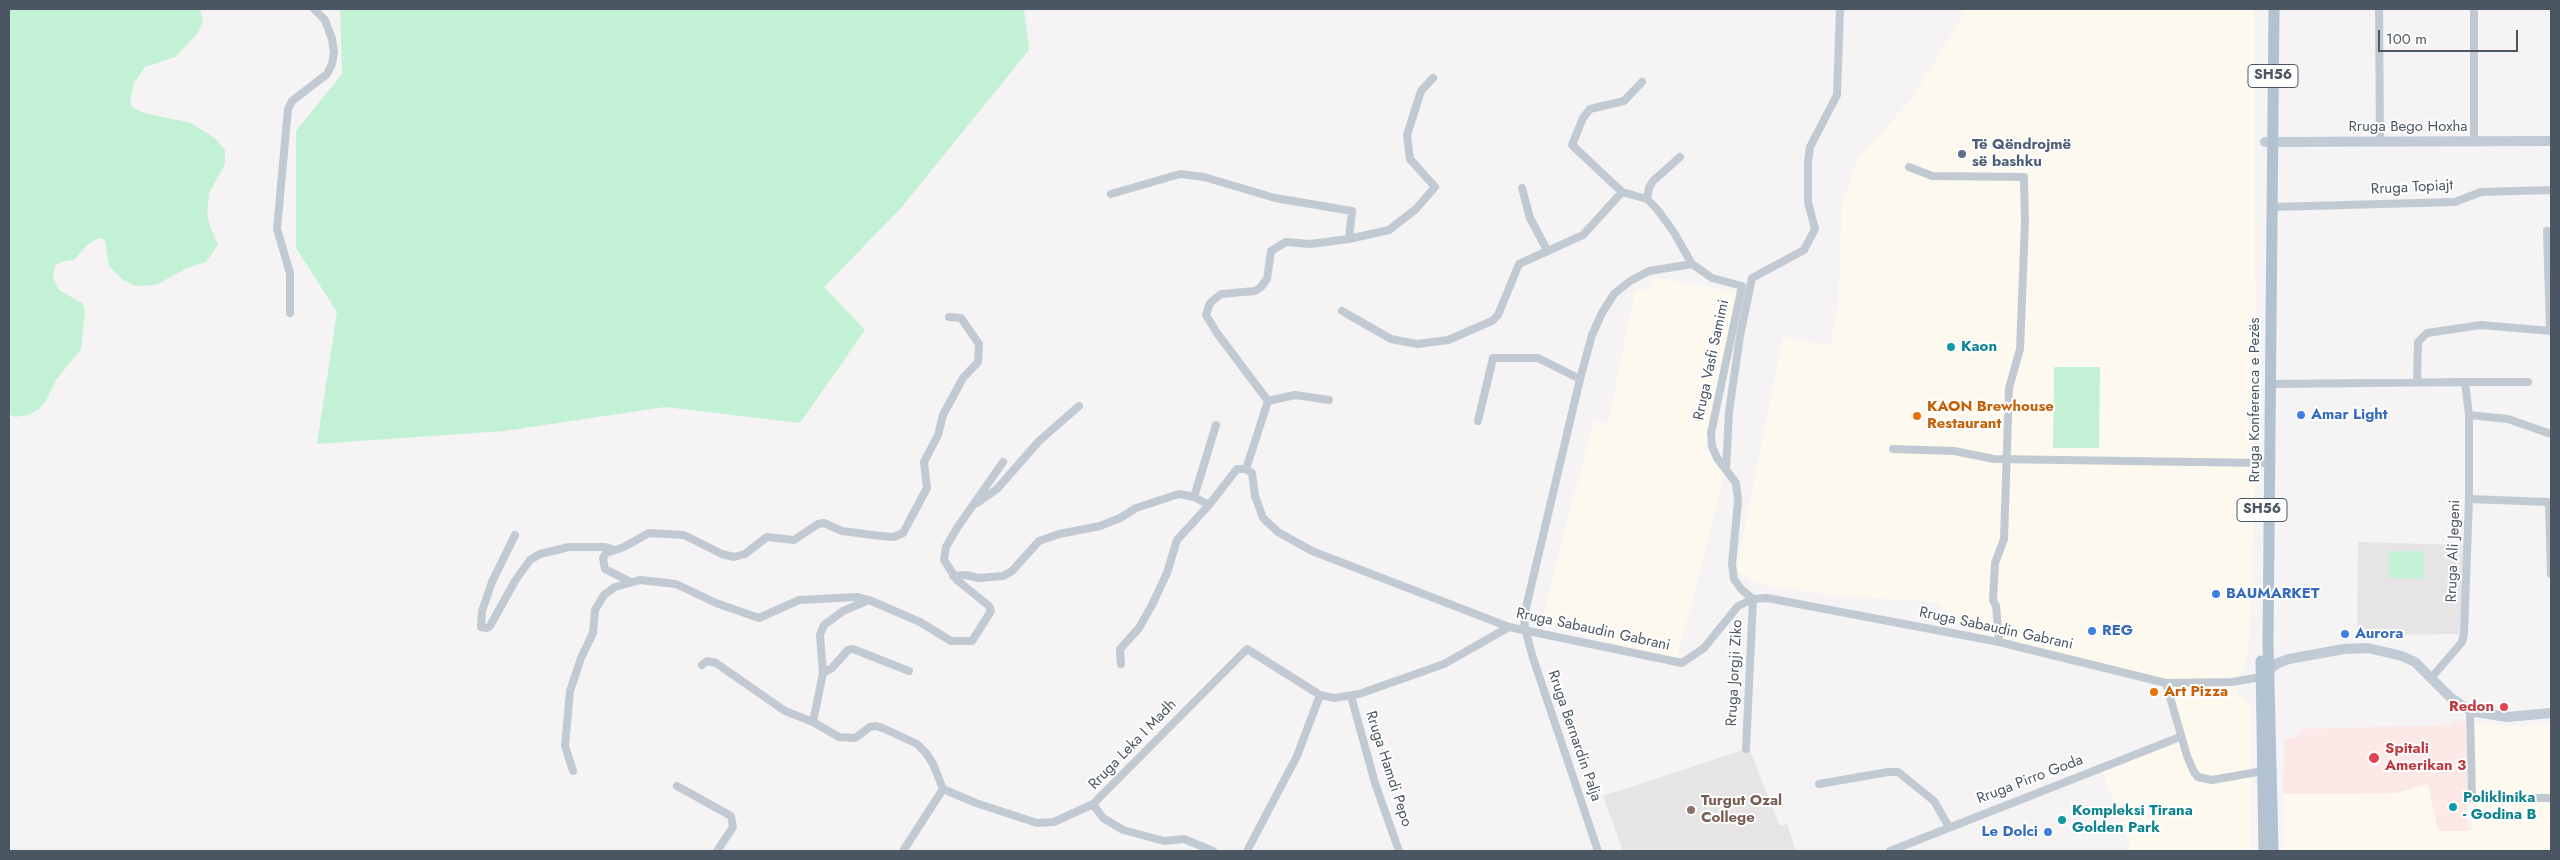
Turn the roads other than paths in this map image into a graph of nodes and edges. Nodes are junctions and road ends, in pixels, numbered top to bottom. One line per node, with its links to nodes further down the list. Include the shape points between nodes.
1 (314, 9): 26 (street, via 324,20 334,52 327,74 292,101 288,109 277,229 290,273)
2 (1840, 9): 45 (street, via 1836,95 1810,147 1808,162 1808,202 1814,228 1804,250 1752,278 1729,412)
3 (2267, 9): 11 (main road, Rruga Konferenca e Pezës / SH56)
4 (2274, 9): 11 (main road, Rruga Konferenca e Pezës / SH56)
5 (2379, 9): 12 (street)
6 (2474, 9): 9 (street)
7 (1433, 78): 22 (street, via 1421,91 1408,135 1410,159 1433,182 1432,192 1389,230)
8 (1642, 82): 17 (street, via 1624,101 1590,109 1572,145)
9 (2474, 141): 10 (main road, Rruga Bego Hoxha); 12 (main road, Rruga Bego Hoxha)
10 (2551, 141)
11 (2268, 142): 12 (main road, Rruga Bego Hoxha); 20 (main road, Rruga Konferenca e Pezës / SH56); 44 (main road, Rruga Konferenca e Pezës / SH56)
12 (2380, 142)
13 (1680, 157): 19 (street, via 1653,181 1648,188)
14 (1909, 167): 42 (street, via 1932,176 2024,177 2020,348 2009,388)
15 (1522, 188): 23 (street, via 1530,218)
16 (2551, 190): 20 (street, Rruga Topiajt, via 2481,192 2455,202)
17 (1622, 192): 19 (street); 23 (street, via 1583,235)
18 (1111, 194): 22 (street, via 1180,174 1204,177 1274,198 1352,211)
19 (1647, 199): 24 (street, Rruga Vasfi Samimi, via 1673,231)
20 (2272, 207): 33 (main road, Rruga Konferenca e Pezës / SH56)
21 (2547, 231): 28 (street)
22 (1349, 239): 35 (street, via 1310,244 1286,242 1271,251 1267,279 1262,287 1255,291 1221,294 1210,303 1206,315)
23 (1547, 250): 25 (street, via 1519,264 1498,315 1492,321 1448,340 1417,344 1391,338)
24 (1692, 264): 29 (street, via 1649,271 1614,294 1592,335); 45 (street, Rruga Vasfi Samimi, via 1712,278 1742,286 1711,433 1717,458)
25 (1342, 311)
26 (290, 313)
27 (949, 317): 53 (street, via 961,318 979,344 978,362 963,378 947,408 938,436 924,462 927,488 903,533 894,537 881,536 842,531 824,523 794,540 767,537 744,554 734,557 684,535 650,532)
28 (2551, 331): 30 (street, via 2482,325 2427,333 2418,342)
29 (1580, 379): 38 (street, via 1538,358 1493,358); 60 (street, via 1524,616)
30 (2417, 382): 31 (street); 33 (street)
31 (2465, 382): 32 (street); 37 (street, Rruga Ali Jegeni)
32 (2528, 382)
33 (2270, 384): 66 (main road, Rruga Konferenca e Pezës / SH56)
34 (1329, 400): 35 (street, via 1295,395)
35 (1268, 401): 46 (street)
36 (1079, 406): 50 (street, via 1039,441 997,489)
37 (2469, 415): 40 (street, via 2508,419); 48 (street, Rruga Ali Jegeni)
38 (1478, 421)
39 (1216, 425): 47 (street)
40 (2551, 434)
41 (1893, 449): 42 (street, via 1954,451)
42 (2007, 460): 44 (street); 61 (street, via 2004,539 1995,563 1993,600)
43 (1003, 462): 50 (street)
44 (2262, 463): 66 (main road, Rruga Konferenca e Pezës / SH56)
45 (1726, 468): 57 (street, via 1736,482 1738,501 1732,564 1734,579)
46 (1246, 469): 51 (street, via 1237,469); 59 (street, Rruga Sabaudin Gabrani, via 1252,473 1255,496 1263,518 1278,532 1312,551)
47 (1194, 497): 51 (street); 55 (street, via 1179,494 1136,508 1100,526 1059,534 1039,542 1003,576)
48 (2469, 499): 49 (street); 67 (street, Rruga Ali Jegeni, via 2464,634 2462,642)
49 (2550, 502): 54 (street)
50 (975, 504): 55 (street, via 946,548 944,560)
51 (1209, 505): 62 (street, via 1177,540 1167,573 1152,605 1139,628 1120,649)
52 (515, 535): 53 (street, via 492,582 482,611 481,627 490,626 515,581 530,560 540,554 569,546)
53 (614, 550): 56 (street, via 603,558 605,569)
54 (2551, 574)
55 (953, 576): 58 (street, via 991,611 972,641 951,641 920,622)
56 (631, 582): 58 (street, via 676,584 759,618 799,600 858,597); 76 (street, via 608,591 595,610 593,633 573,679 565,724 565,746)
57 (1753, 599): 60 (street, Rruga Sabaudin Gabrani, via 1738,606 1704,648 1682,663); 61 (street, Rruga Sabaudin Gabrani, via 1767,598); 75 (street, Rruga Jorgji Ziko)
58 (870, 600): 65 (street, via 824,625 820,635)
59 (1509, 627): 60 (street, Rruga Sabaudin Gabrani); 70 (street, Rruga Leka I Madh, via 1444,664)
60 (1525, 629): 89 (street, Rruga Bernardin Palja)
61 (1999, 642): 68 (street, Rruga Sabaudin Gabrani)
62 (1120, 664)
63 (702, 665): 73 (street, via 708,661 716,663 785,711)
64 (909, 671): 65 (street, via 853,649)
65 (823, 673): 73 (street)
66 (2265, 673): 67 (main road, via 2288,659 2368,648 2402,656 2415,662); 68 (street, Rruga Sabaudin Gabrani, via 2232,682); 77 (main road, Rruga Konferenca e Pezës / SH56); 92 (main road, Rruga Konferenca e Pezës / SH56)
67 (2432, 677): 71 (main road, via 2450,697)
68 (2166, 683): 74 (street)
69 (1320, 695): 70 (street, Rruga Leka I Madh, via 1334,698); 82 (street, Rruga Leka I Madh, via 1247,649); 87 (street, via 1297,756)
70 (1350, 696): 88 (street, Rruga Hamdi Pepo, via 1375,783)
71 (2470, 711): 72 (main road, via 2508,717); 81 (street, via 2472,798)
72 (2551, 714)
73 (813, 722): 80 (street, via 847,739 876,726 916,744 933,764)
74 (2180, 737): 77 (street, via 2194,772 2205,780); 83 (street, Rruga Pirro Goda)
75 (1746, 749)
76 (574, 771)
77 (2263, 771): 91 (main road, Rruga Konferenca e Pezës / SH56)
78 (1818, 784): 83 (street, via 1898,772 1934,801)
79 (677, 786): 84 (street, via 731,816 733,828)
80 (943, 789): 82 (street, Rruga Leka I Madh, via 1036,823 1054,822); 85 (street)
81 (2551, 798)
82 (1094, 804): 86 (street, via 1103,818 1123,830 1164,841 1184,839)
83 (1948, 826): 90 (street, Rruga Pirro Goda)
84 (717, 851)
85 (903, 851)
86 (1212, 851)
87 (1247, 851)
88 (1400, 851)
89 (1598, 851)
90 (1890, 851)
91 (2264, 851)
92 (2274, 851)

